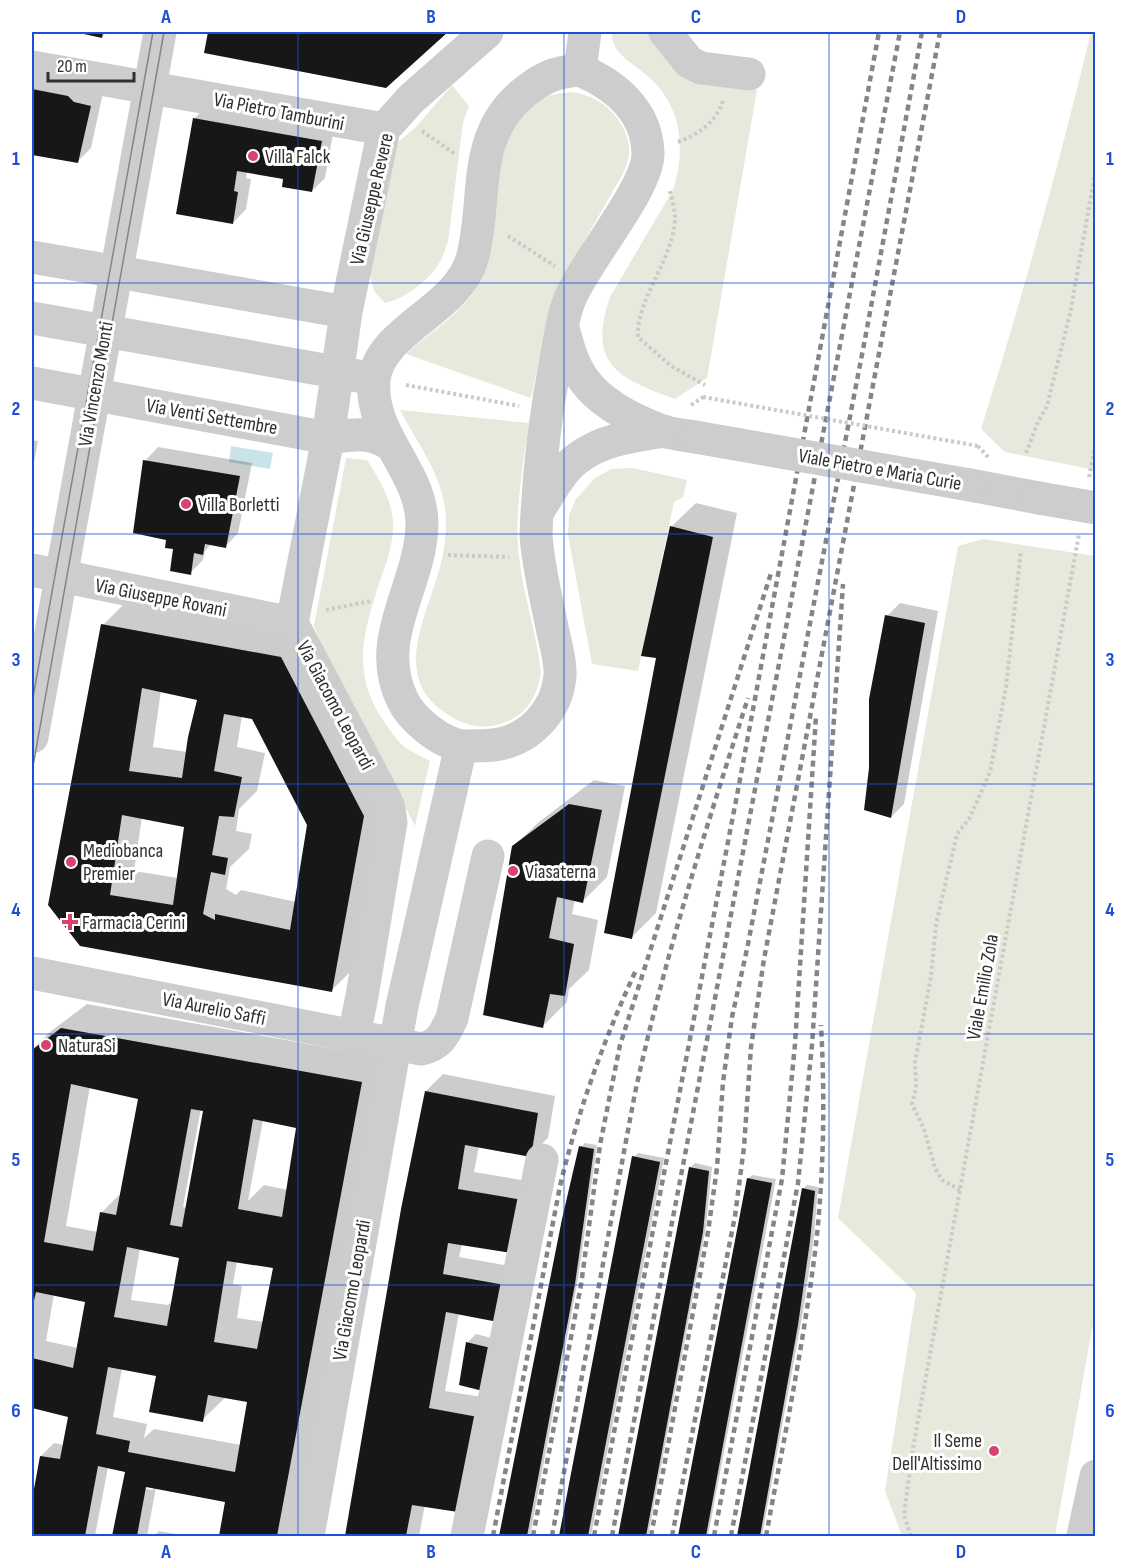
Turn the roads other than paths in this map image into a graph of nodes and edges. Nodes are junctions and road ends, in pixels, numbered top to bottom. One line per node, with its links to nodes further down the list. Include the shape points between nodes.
1 (160, 32): 8 (street, Via Vincenzo Monti)
2 (487, 32): 9 (street, Via Giuseppe Revere, via 411,99)
3 (585, 32): 6 (street)
4 (665, 32): 7 (street, via 689,62 701,68)
5 (32, 67): 8 (street, Via Pietro Tamburini)
6 (580, 70): 14 (street, via 601,79 629,104 641,120 648,156 633,193 577,282); 17 (street, via 559,72 541,80 509,105 497,123 484,164 475,245 467,270 453,292 386,351)
7 (749, 74)
8 (150, 87): 9 (street, Via Pietro Tamburini); 11 (street, Via Vincenzo Monti)
9 (400, 128): 12 (street, Via Giuseppe Revere)
10 (32, 257): 11 (street)
11 (115, 273): 12 (street); 15 (street, Via Vincenzo Monti)
12 (346, 312): 16 (street, Via Giuseppe Revere)
13 (32, 318): 15 (street)
14 (562, 326): 20 (street, Viale Pietro e Maria Curie, via 571,358 584,381 603,399 624,412); 24 (street, via 546,410)
15 (105, 331): 16 (street); 19 (street, Via Vincenzo Monti)
16 (337, 373): 17 (street); 21 (street, Via Giacomo Leopardi)
17 (388, 381): 22 (street, via 375,395 379,419)
18 (32, 383): 19 (street, Via Venti Settembre)
19 (93, 394): 21 (street, Via Venti Settembre); 25 (street, Via Vincenzo Monti)
20 (679, 434): 23 (street, Viale Pietro e Maria Curie, bridge, via 1039,498); 24 (street, Viale Pietro e Maria Curie, via 618,440 598,446 577,458)
21 (328, 438): 22 (street, Via Venti Settembre, via 365,434); 26 (street, Via Giacomo Leopardi)
22 (391, 445): 28 (street, via 418,495 422,522 420,550 395,628 393,678 403,703 416,719 431,733)
23 (1088, 503)
24 (536, 513): 28 (street, via 538,556 560,674 556,696 547,714 514,739 495,745)
25 (46, 573): 26 (street, Via Giuseppe Rovani); 27 (street, Via Vincenzo Monti)
26 (304, 617): 31 (street, Via Giacomo Leopardi, via 357,744 389,808 391,822)
27 (32, 737)
28 (461, 746): 32 (street, Via Giacomo Leopardi)
29 (488, 856): 32 (street, via 452,1018 444,1036 434,1046 422,1049)
30 (32, 973): 31 (street, Via Aurelio Saffi)
31 (354, 1035): 32 (street, Via Aurelio Saffi)
32 (396, 1043): 35 (street, Via Giacomo Leopardi)
33 (542, 1160): 36 (street)
34 (1095, 1476): 37 (street)
35 (308, 1536)
36 (467, 1536)
37 (1083, 1536)

